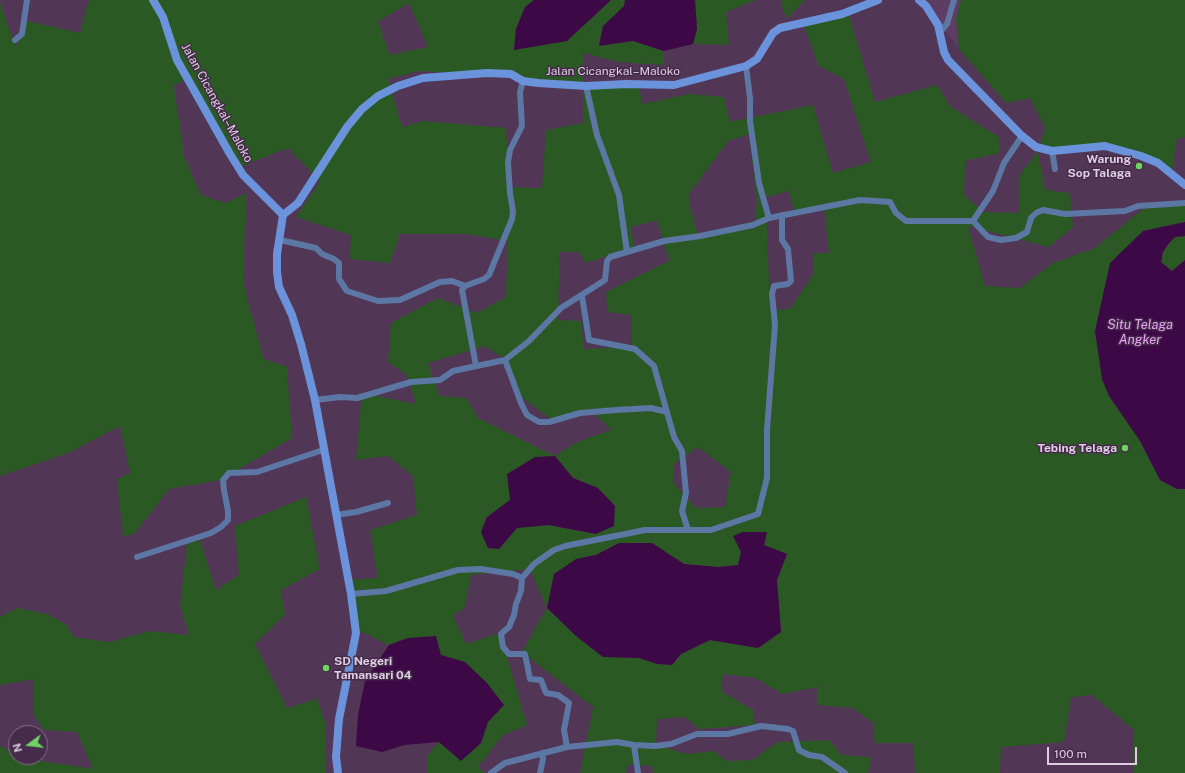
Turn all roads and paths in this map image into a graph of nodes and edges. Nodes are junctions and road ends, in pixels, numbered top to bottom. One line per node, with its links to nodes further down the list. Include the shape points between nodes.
1 (27, 0): 7 (street, via 22,34)
2 (153, 0): 16 (street, Jalan Cicangkal–Maloko, via 163,17 177,60 233,159 243,175)
3 (878, 0): 8 (street, Jalan Cicangkal–Maloko, via 842,14 780,28 773,33 757,59)
4 (919, 0): 6 (street, via 933,16)
5 (954, 0): 6 (street, via 947,24)
6 (940, 31): 11 (street, via 948,60)
7 (15, 40)
8 (746, 66): 10 (street, Jalan Cicangkal–Maloko, via 674,85); 18 (street, via 750,121 760,183)
9 (523, 81): 10 (street, Jalan Cicangkal–Maloko); 16 (street, Jalan Cicangkal–Maloko, via 511,74 487,73 423,78 378,96 362,109 298,203); 22 (street, via 520,92 522,126 510,150 508,162 512,219 489,275)
10 (586, 86): 21 (street, via 597,135 620,195)
11 (1022, 136): 12 (street, via 1036,147); 19 (street, via 1004,163 993,191)
12 (1052, 151): 13 (street); 14 (street, via 1106,146 1158,163)
13 (1055, 169)
14 (1185, 185)
15 (1185, 203): 19 (street, via 1065,214 1042,210 1031,218 1027,232 1016,238 1001,240 988,237)
16 (283, 215): 20 (street)
17 (782, 215): 18 (street); 19 (street, via 860,200 890,202 896,213 906,221); 31 (street, via 782,240 788,249 791,281 788,284 774,286 772,294 775,325 767,430 767,478 758,514 711,530)
18 (770, 218): 21 (street, via 753,225 664,241)
19 (973, 221)
20 (280, 240): 22 (street, via 316,248 334,259 338,263 339,279 346,292 378,300 400,300 440,282 452,281); 26 (street, via 277,260 279,287 292,315)
21 (627, 252): 23 (street, via 610,257 607,260 605,280)
22 (465, 286): 25 (street, via 462,290)
23 (582, 296): 24 (street, via 561,308 529,341); 27 (street, via 589,340 635,349 640,353 654,366)
24 (505, 360): 25 (street); 27 (street, via 527,415 539,422 616,410 651,408)
25 (476, 366): 26 (street, via 452,371 440,380 411,382 357,398 340,396)
26 (315, 400): 28 (street)
27 (667, 412): 31 (street, via 674,437 682,451 686,493 682,511)
28 (323, 450): 30 (street); 32 (street, via 257,472 229,473 223,480 228,520 221,527)
29 (388, 503): 30 (street)
30 (336, 515): 34 (street)
31 (688, 530): 33 (street, via 645,530 566,546 554,550 534,564)
32 (137, 557)
33 (522, 578): 34 (street, via 482,569 458,570 386,591); 36 (street, via 514,615 509,627 501,634 503,647 509,654 525,654 530,679 541,680 546,693 558,695 569,703 564,730)
34 (351, 594): 38 (street, via 356,633 339,719 336,757)
35 (634, 745): 36 (street, via 616,742); 41 (street); 42 (street, via 671,744 697,734 728,734 761,726 788,729 793,731 798,750 822,757)
36 (567, 747): 37 (street)
37 (542, 753): 39 (street, via 505,762); 40 (street)
38 (338, 773)
39 (491, 773)
40 (540, 773)
41 (638, 773)
42 (845, 773)

